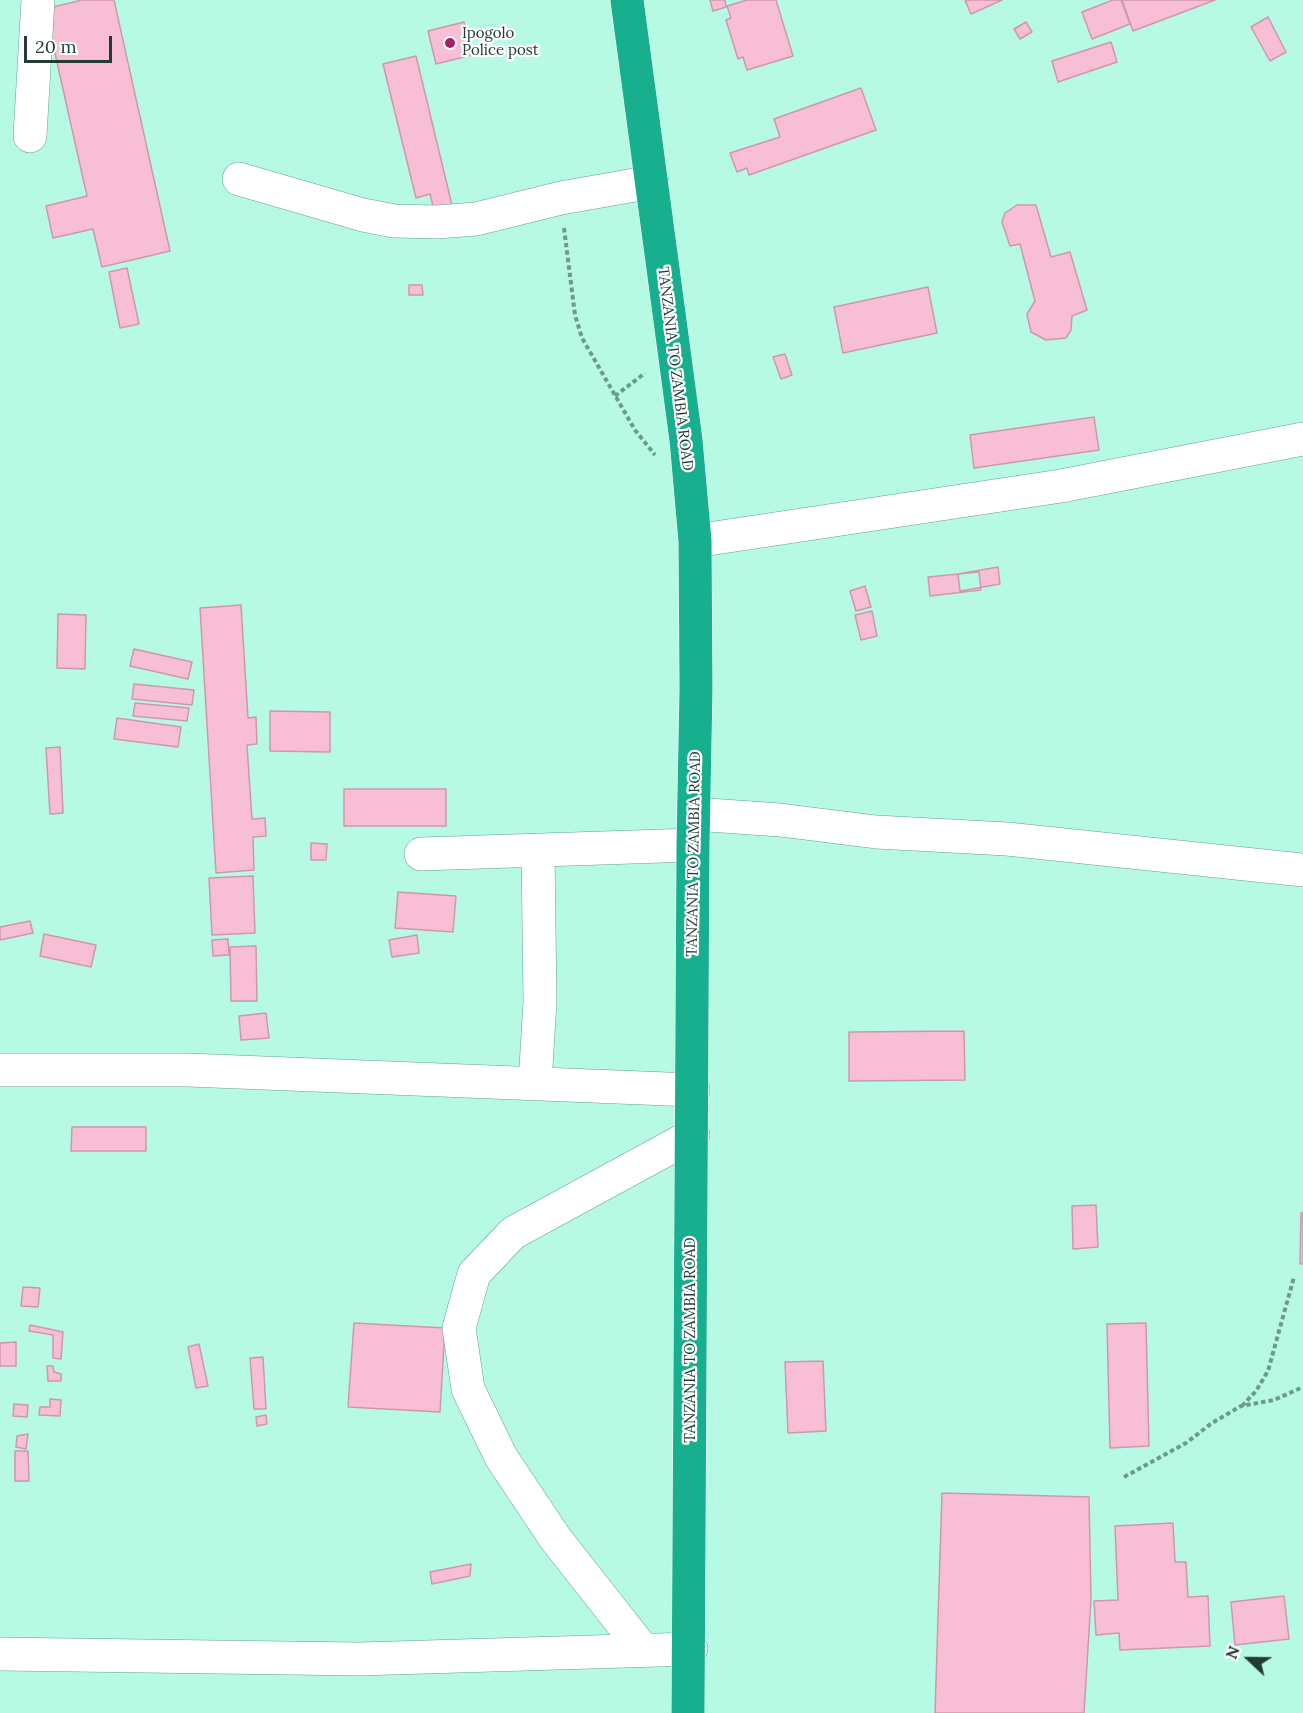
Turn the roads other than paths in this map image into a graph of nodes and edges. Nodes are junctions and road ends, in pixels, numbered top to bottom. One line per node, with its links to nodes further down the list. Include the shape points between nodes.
1 (38, 0): 3 (street)
2 (627, 0): 5 (highway, TANZANIA TO ZAMBIA ROAD)
3 (30, 136)
4 (239, 179): 5 (street, via 394,220 437,222 476,219 561,198)
5 (652, 182): 7 (highway, TANZANIA TO ZAMBIA ROAD)
6 (1303, 439): 7 (street, via 1061,486)
7 (694, 541): 8 (highway, TANZANIA TO ZAMBIA ROAD)
8 (694, 829): 9 (street); 11 (street, via 780,820 876,832 1007,838); 14 (highway, TANZANIA TO ZAMBIA ROAD)
9 (538, 852): 10 (street); 13 (street, via 540,1002)
10 (421, 854)
11 (1303, 870)
12 (0, 1070): 13 (street, via 188,1070)
13 (535, 1083): 14 (street)
14 (693, 1090): 15 (highway, TANZANIA TO ZAMBIA ROAD)
15 (693, 1135): 16 (highway, TANZANIA TO ZAMBIA ROAD); 17 (street, via 513,1233 474,1274 459,1328 468,1389 501,1457 555,1538)
16 (691, 1649): 17 (street); 19 (highway, TANZANIA TO ZAMBIA ROAD)
17 (643, 1650): 18 (street, via 360,1659)
18 (0, 1654)
19 (688, 1713)

